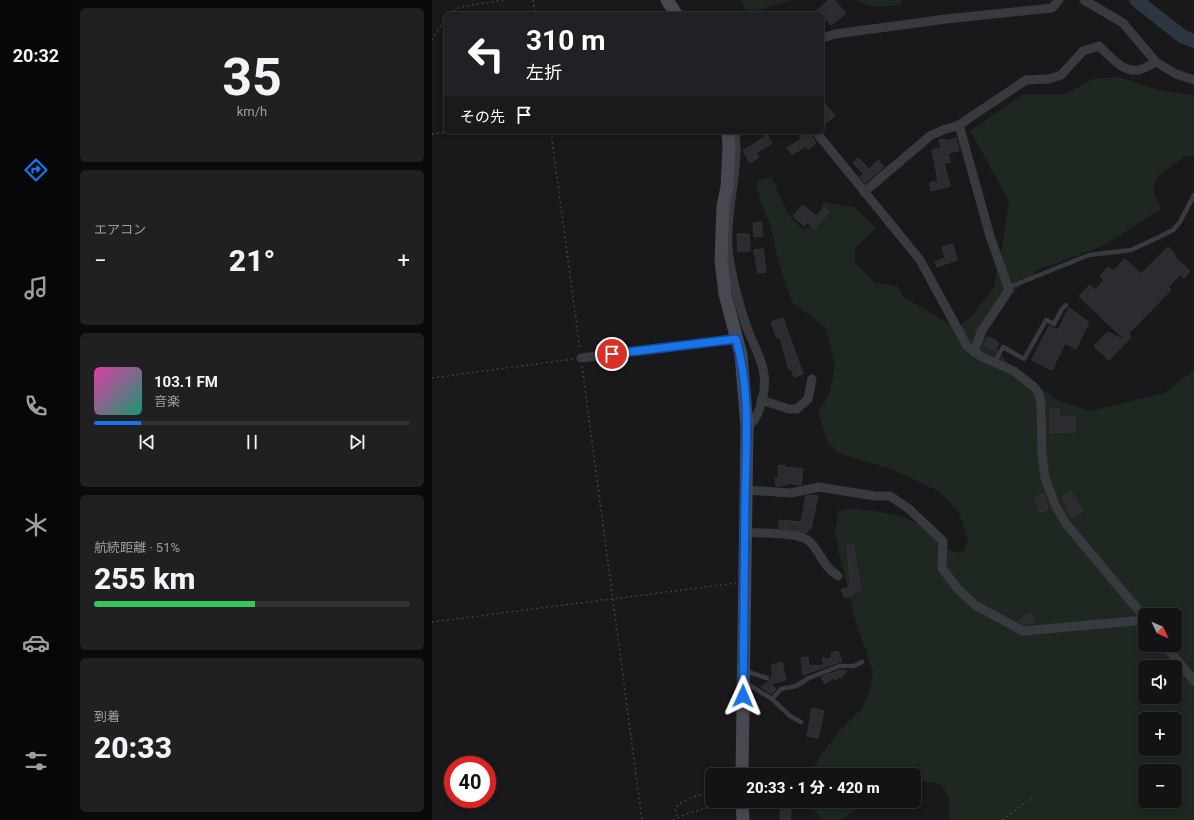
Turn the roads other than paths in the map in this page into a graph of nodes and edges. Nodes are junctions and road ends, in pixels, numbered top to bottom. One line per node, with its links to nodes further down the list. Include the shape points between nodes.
1 (667, 0): 4 (street)
2 (1059, 0): 5 (street, via 1052,8 938,19)
3 (1084, 0): 6 (street, via 1123,23)
4 (675, 12)
5 (824, 38)
6 (1156, 62): 7 (street, via 1176,74); 8 (street, via 1139,70 1130,69 1121,66 1100,46 1083,51 1061,75 1049,79 1026,80)
7 (1194, 80)
8 (959, 125): 12 (street, via 930,136); 14 (street, via 990,236)
9 (728, 134): 16 (street, via 721,261 725,294)
10 (735, 134): 21 (street, via 735,171 728,247 743,318 764,374)
11 (818, 134): 12 (street)
12 (864, 192): 17 (street, via 920,260 967,346)
13 (1194, 196): 14 (lane, via 1173,230 1131,250 1089,255 1012,286)
14 (1009, 290): 17 (street, via 981,332)
15 (1066, 305): 19 (lane, via 1054,324 1046,320 1024,359 1003,348)
16 (736, 339): 18 (street); 22 (street, via 741,355)
17 (974, 352): 19 (street)
18 (581, 358)
19 (994, 363): 26 (street, via 1014,371 1030,382 1039,394 1045,478 1056,507)
20 (812, 379): 21 (street, via 808,399 797,409)
21 (761, 400): 22 (street, via 756,417)
22 (747, 427): 23 (street)
23 (745, 490): 24 (street); 27 (street, via 791,493 819,487 894,498 910,509 943,541 942,568 958,589 975,605 1023,631)
24 (745, 532): 25 (street, via 803,537 812,543 828,569); 30 (street)
25 (838, 576)
26 (1138, 610)
27 (1138, 620)
28 (1171, 652): 32 (street)
29 (862, 662): 33 (lane, via 854,666 839,666 796,686 781,689)
30 (744, 676): 31 (lane); 33 (lane); 35 (street)
31 (767, 678)
32 (1194, 681)
33 (772, 699): 34 (lane, via 790,716)
34 (801, 722)
35 (742, 768)
36 (742, 808): 37 (street)
37 (743, 820)

